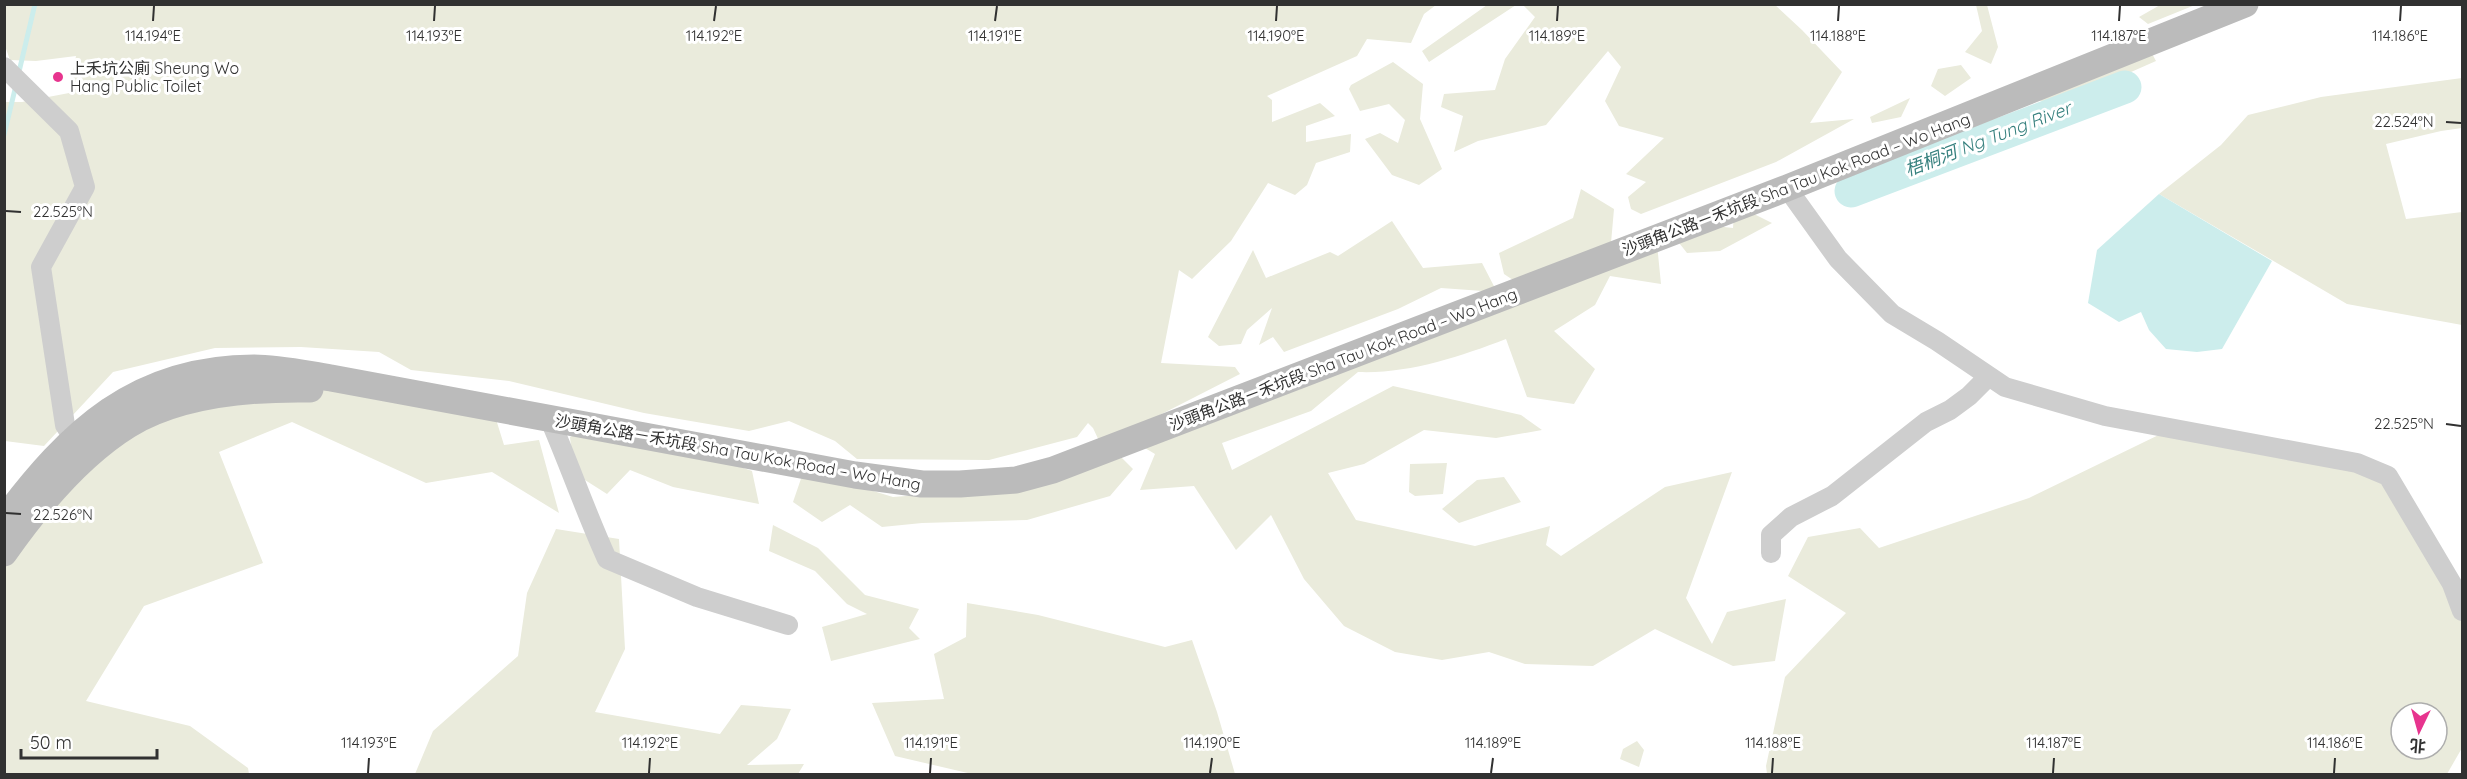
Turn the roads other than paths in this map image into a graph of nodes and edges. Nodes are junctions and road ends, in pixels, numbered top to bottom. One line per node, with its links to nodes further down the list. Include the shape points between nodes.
1 (2245, 4): 3 (main road, 沙頭角公路－禾坑段 Sha Tau Kok Road – Wo Hang)
2 (4, 67): 6 (street, via 69,131 85,187 41,267 65,425)
3 (1787, 188): 4 (street, via 1838,259 1892,314); 5 (main road, 沙頭角公路－禾坑段 Sha Tau Kok Road – Wo Hang, via 1053,470 1016,480 922,484)
4 (1989, 376): 9 (street, via 1969,396 1926,422 1832,496 1791,517 1771,535); 10 (street, via 2005,387 2105,416 2357,463 2388,476 2452,584)
5 (550, 420): 6 (main road, 沙頭角公路－禾坑段 Sha Tau Kok Road – Wo Hang, via 290,371 254,368 187,377 151,389 113,407); 11 (street, via 607,559 697,597)
6 (82, 447): 7 (main road, 沙頭角公路－禾坑段 Sha Tau Kok Road – Wo Hang, via 52,460); 8 (main road, 沙頭角公路－禾坑段 Sha Tau Kok Road – Wo Hang, via 75,468)
7 (4, 520)
8 (4, 553)
9 (1771, 553)
10 (2463, 611)
11 (788, 625)

